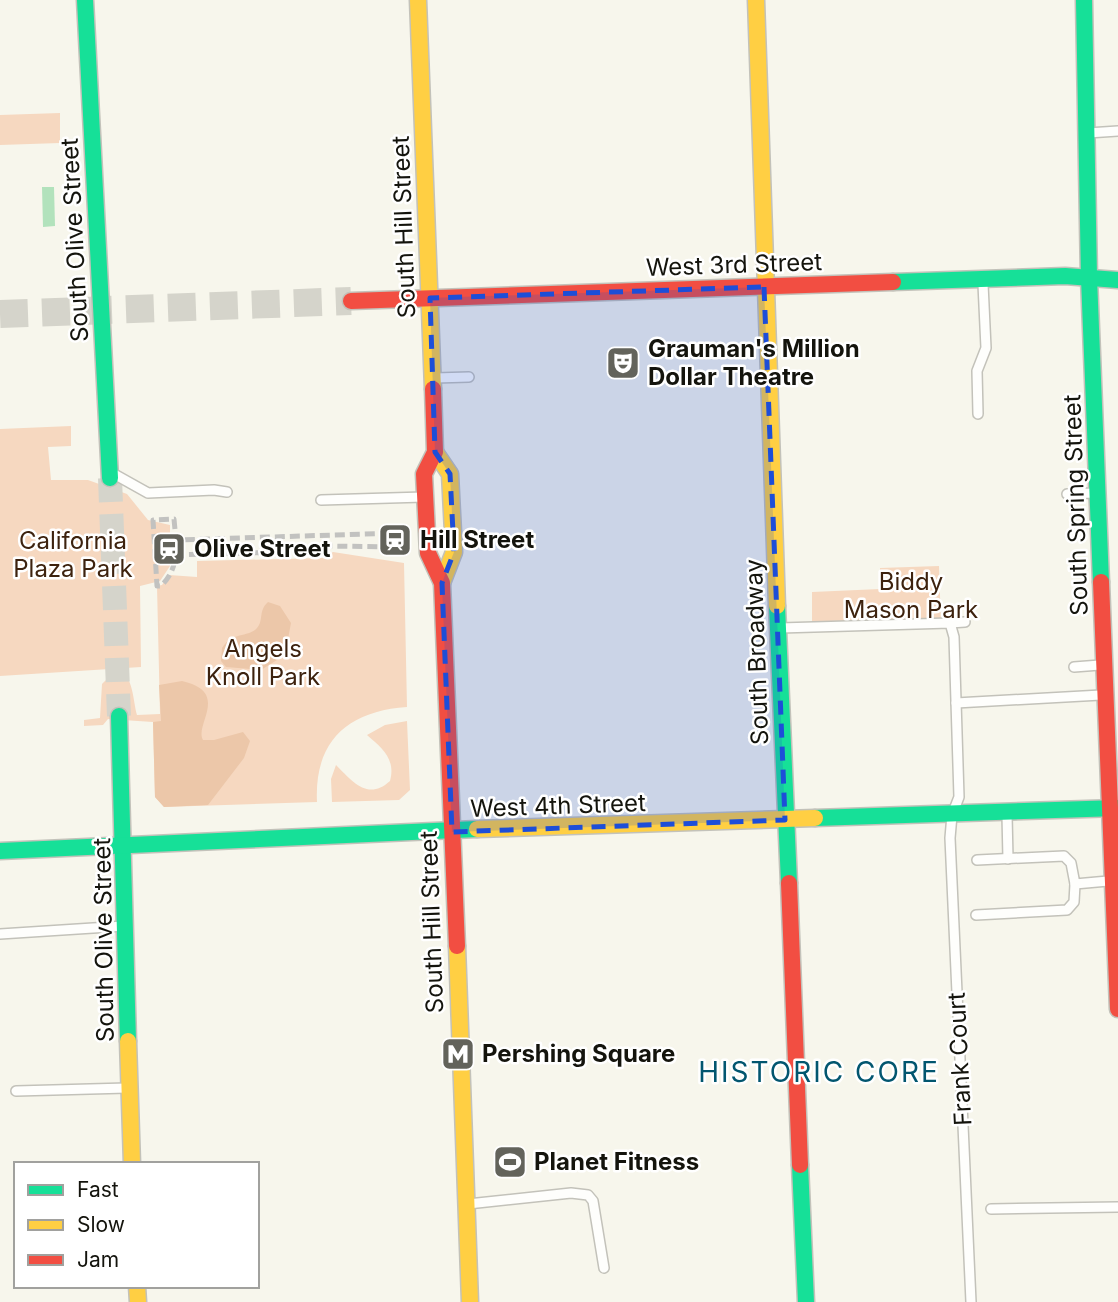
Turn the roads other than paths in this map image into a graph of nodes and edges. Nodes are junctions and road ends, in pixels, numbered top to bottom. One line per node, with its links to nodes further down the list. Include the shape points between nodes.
1 (86, 0): 17 (main road, South Olive Street)
2 (418, 0): 11 (main road, South Hill Street)
3 (756, 0): 10 (main road, South Broadway)
4 (1084, 0): 6 (main road, South Spring Street)
5 (1118, 131): 6 (lane)
6 (1087, 133): 7 (main road, South Spring Street)
7 (1089, 278): 8 (main road, West 3rd Street); 9 (main road, West 3rd Street); 19 (main road, South Spring Street)
8 (983, 279): 10 (main road, West 3rd Street); 15 (lane, via 986,348 977,371)
9 (1118, 280)
10 (764, 287): 11 (main road, West 3rd Street); 26 (main road, South Broadway)
11 (430, 298): 12 (main road, West 3rd Street); 14 (main road, South Hill Street)
12 (351, 301)
13 (469, 377): 14 (lane)
14 (432, 379): 16 (main road, South Hill Street)
15 (978, 414)
16 (435, 453): 21 (main road, South Hill Street, via 424,474); 23 (main road, South Hill Street, via 450,474 454,552)
17 (110, 475): 18 (lane, via 148,493)
18 (227, 492)
19 (1099, 493): 20 (lane); 27 (main road, South Spring Street)
20 (1067, 494)
21 (425, 496): 22 (lane); 23 (main road, South Hill Street, via 428,553)
22 (321, 500)
23 (442, 583): 36 (main road, South Hill Street)
24 (965, 622): 25 (lane)
25 (950, 623): 26 (lane); 30 (lane, Frank Court)
26 (779, 628): 35 (main road, South Broadway)
27 (1109, 659): 28 (lane); 29 (main road, South Spring Street)
28 (1074, 667)
29 (1106, 695): 30 (lane); 32 (main road, South Spring Street)
30 (956, 703): 34 (lane, Frank Court, via 959,797)
31 (119, 716): 37 (main road, South Olive Street)
32 (1113, 809): 33 (main road, West 4th Street); 41 (main road, South Spring Street)
33 (1007, 812): 34 (main road, West 4th Street); 39 (lane)
34 (952, 815): 35 (main road, West 4th Street); 56 (lane, Frank Court)
35 (785, 820): 36 (main road, West 4th Street); 55 (main road, South Broadway)
36 (452, 832): 37 (main road, West 4th Street); 50 (main road, South Hill Street)
37 (124, 845): 38 (main road, West 4th Street); 44 (main road, South Olive Street)
38 (0, 851)
39 (1008, 859): 40 (lane); 42 (lane, via 1064,856 1071,863)
40 (977, 860)
41 (1113, 880): 42 (lane); 46 (main road, South Spring Street)
42 (1075, 884): 43 (lane, via 1074,902 1068,910)
43 (976, 915)
44 (126, 926): 45 (lane); 47 (main road, South Olive Street)
45 (0, 934)
46 (1118, 1009)
47 (129, 1088): 48 (lane); 49 (main road, South Olive Street)
48 (16, 1091)
49 (132, 1162)
50 (466, 1204): 53 (lane, via 588,1195 593,1201); 54 (main road, South Hill Street)
51 (1118, 1207): 52 (lane)
52 (991, 1209)
53 (604, 1268)
54 (470, 1302)
55 (806, 1302)
56 (971, 1302)

